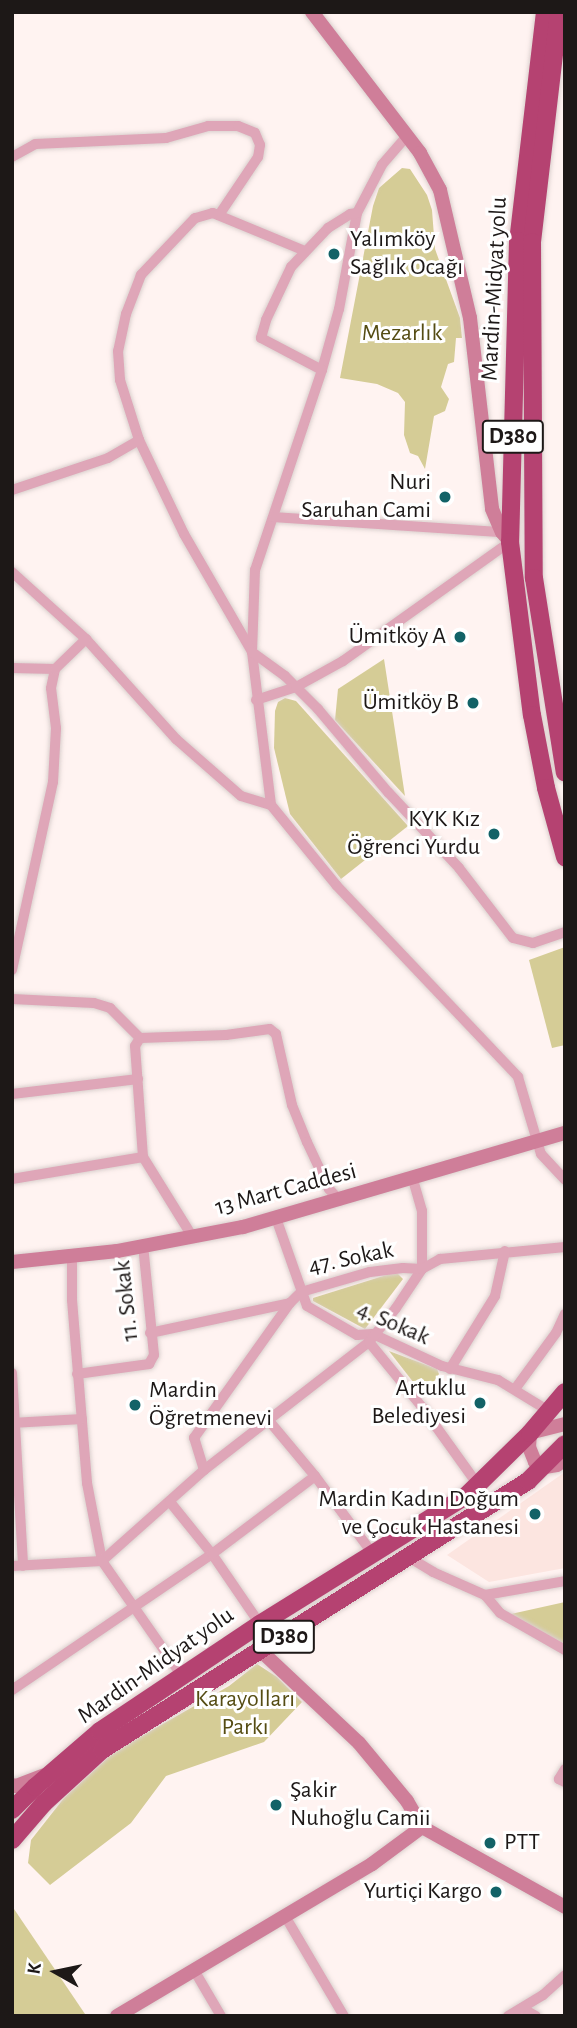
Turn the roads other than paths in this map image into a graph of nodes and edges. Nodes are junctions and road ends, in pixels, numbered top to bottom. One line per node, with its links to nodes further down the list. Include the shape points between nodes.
1 (312, 12): 4 (street)
2 (545, 12): 13 (highway, Mardin-Midyat yolu / D380, via 518,241)
3 (559, 12): 21 (highway, Mardin-Midyat yolu / D380, via 532,242 534,578)
4 (406, 138): 6 (street, via 382,165); 13 (street, via 440,190 470,318 492,509)
5 (12, 157): 7 (street, via 35,144 166,138 208,126 238,126 254,134 260,145 258,157)
6 (357, 213): 8 (street, via 328,228); 9 (street, via 339,309)
7 (219, 215): 8 (street); 10 (street, via 195,218 172,241 141,275 125,314 118,351 120,380)
8 (305, 251): 9 (street, via 291,267 261,338)
9 (321, 370): 12 (street)
10 (139, 440): 11 (street, via 108,458); 16 (street, via 184,534)
11 (12, 490)
12 (274, 517): 13 (street); 16 (street, via 255,570)
13 (506, 537): 19 (street, via 343,661); 23 (highway, Mardin-Midyat yolu / D380, via 532,715)
14 (12, 572): 15 (street)
15 (86, 639): 18 (street); 22 (street, via 176,739 241,796)
16 (252, 652): 19 (street); 20 (street)
17 (12, 667): 18 (street)
18 (55, 669): 25 (street, via 51,688 56,728 53,782)
19 (296, 687): 20 (street); 24 (street, via 459,869 513,938 533,943)
20 (257, 700): 22 (street)
21 (565, 773)
22 (271, 805): 31 (street, via 337,886 518,1077)
23 (565, 858)
24 (565, 932)
25 (12, 970)
26 (12, 999): 27 (street, via 94,1003 110,1008)
27 (140, 1038): 28 (street, via 135,1046); 36 (street, via 270,1029 276,1034 292,1105 307,1142 329,1189)
28 (138, 1079): 29 (street); 32 (street)
29 (12, 1094)
30 (565, 1133): 31 (street, 13 Mart Caddesi)
31 (538, 1141): 33 (street, 13 Mart Caddesi); 35 (street, via 541,1154)
32 (143, 1157): 34 (street); 38 (street)
33 (412, 1177): 36 (street, 13 Mart Caddesi); 44 (street, via 422,1211)
34 (12, 1179)
35 (565, 1180)
36 (340, 1201): 37 (street, 13 Mart Caddesi)
37 (276, 1219): 38 (street, 13 Mart Caddesi); 45 (street, 4. Sokak)
38 (192, 1236): 39 (street, 13 Mart Caddesi)
39 (143, 1245): 42 (street, 13 Mart Caddesi); 48 (street, 11. Sokak)
40 (565, 1247): 41 (street, 47. Sokak)
41 (505, 1251): 44 (street, 47. Sokak, via 440,1259); 50 (street, via 495,1296)
42 (72, 1255): 43 (street, 13 Mart Caddesi); 52 (street)
43 (12, 1262)
44 (422, 1269): 45 (street, 47. Sokak, via 370,1272); 49 (street)
45 (300, 1292): 46 (street, 47. Sokak); 49 (street, 4. Sokak, via 307,1306 357,1335)
46 (290, 1303): 48 (street, 47. Sokak); 63 (street, via 194,1438)
47 (565, 1314): 53 (street)
48 (150, 1333): 52 (street, 11. Sokak, via 154,1355 149,1364)
49 (371, 1338): 50 (street, 4. Sokak); 57 (street); 65 (street)
50 (450, 1369): 53 (street, 4. Sokak, via 477,1373)
51 (12, 1373): 58 (street)
52 (78, 1374): 56 (street)
53 (515, 1389): 55 (street, 4. Sokak)
54 (565, 1392): 55 (highway, Mardin-Midyat yolu / D380)
55 (549, 1411): 60 (highway, Mardin-Midyat yolu / D380)
56 (82, 1419): 58 (street); 70 (street, via 87,1483)
57 (270, 1422): 63 (street); 64 (street)
58 (14, 1423): 71 (street)
59 (565, 1424): 60 (street)
60 (530, 1433): 62 (street, via 535,1462); 65 (highway, Mardin-Midyat yolu / D380)
61 (565, 1444): 62 (highway, Mardin-Midyat yolu / D380)
62 (555, 1464): 69 (highway, Mardin-Midyat yolu / D380)
63 (204, 1470): 66 (street)
64 (315, 1476): 67 (street); 68 (street)
65 (478, 1485): 68 (highway, Mardin-Midyat yolu / D380)
66 (170, 1502): 67 (street); 70 (street)
67 (212, 1554): 74 (street); 75 (street)
68 (373, 1554): 75 (highway, Mardin-Midyat yolu / D380)
69 (410, 1558): 73 (street); 77 (highway, Mardin-Midyat yolu / D380)
70 (102, 1562): 71 (street); 74 (street)
71 (18, 1566)
72 (565, 1581): 73 (street)
73 (485, 1595): 76 (street, via 500,1614)
74 (134, 1607): 78 (street); 79 (street)
75 (260, 1624): 78 (highway, Mardin-Midyat yolu / D380)
76 (565, 1650)
77 (261, 1651): 85 (highway, Mardin-Midyat yolu / D380, via 102,1750); 86 (street, via 359,1743 407,1801)
78 (183, 1676): 80 (highway, Mardin-Midyat yolu / D380, via 100,1731)
79 (12, 1690)
80 (61, 1767): 83 (street); 84 (highway, Mardin-Midyat yolu / D380)
81 (565, 1769): 82 (street, via 559,1779)
82 (565, 1782)
83 (12, 1785)
84 (15, 1802): 85 (street)
85 (34, 1816): 87 (highway, Mardin-Midyat yolu / D380)
86 (422, 1827): 88 (street); 89 (street, via 405,1843)
87 (14, 1835)
88 (565, 1906)
89 (285, 1916): 90 (street); 95 (street)
90 (194, 1970): 93 (street); 94 (street)
91 (565, 1975): 92 (street)
92 (522, 2008): 96 (street); 97 (street)
93 (117, 2016)
94 (221, 2016)
95 (344, 2016)
96 (508, 2016)
97 (536, 2016)

